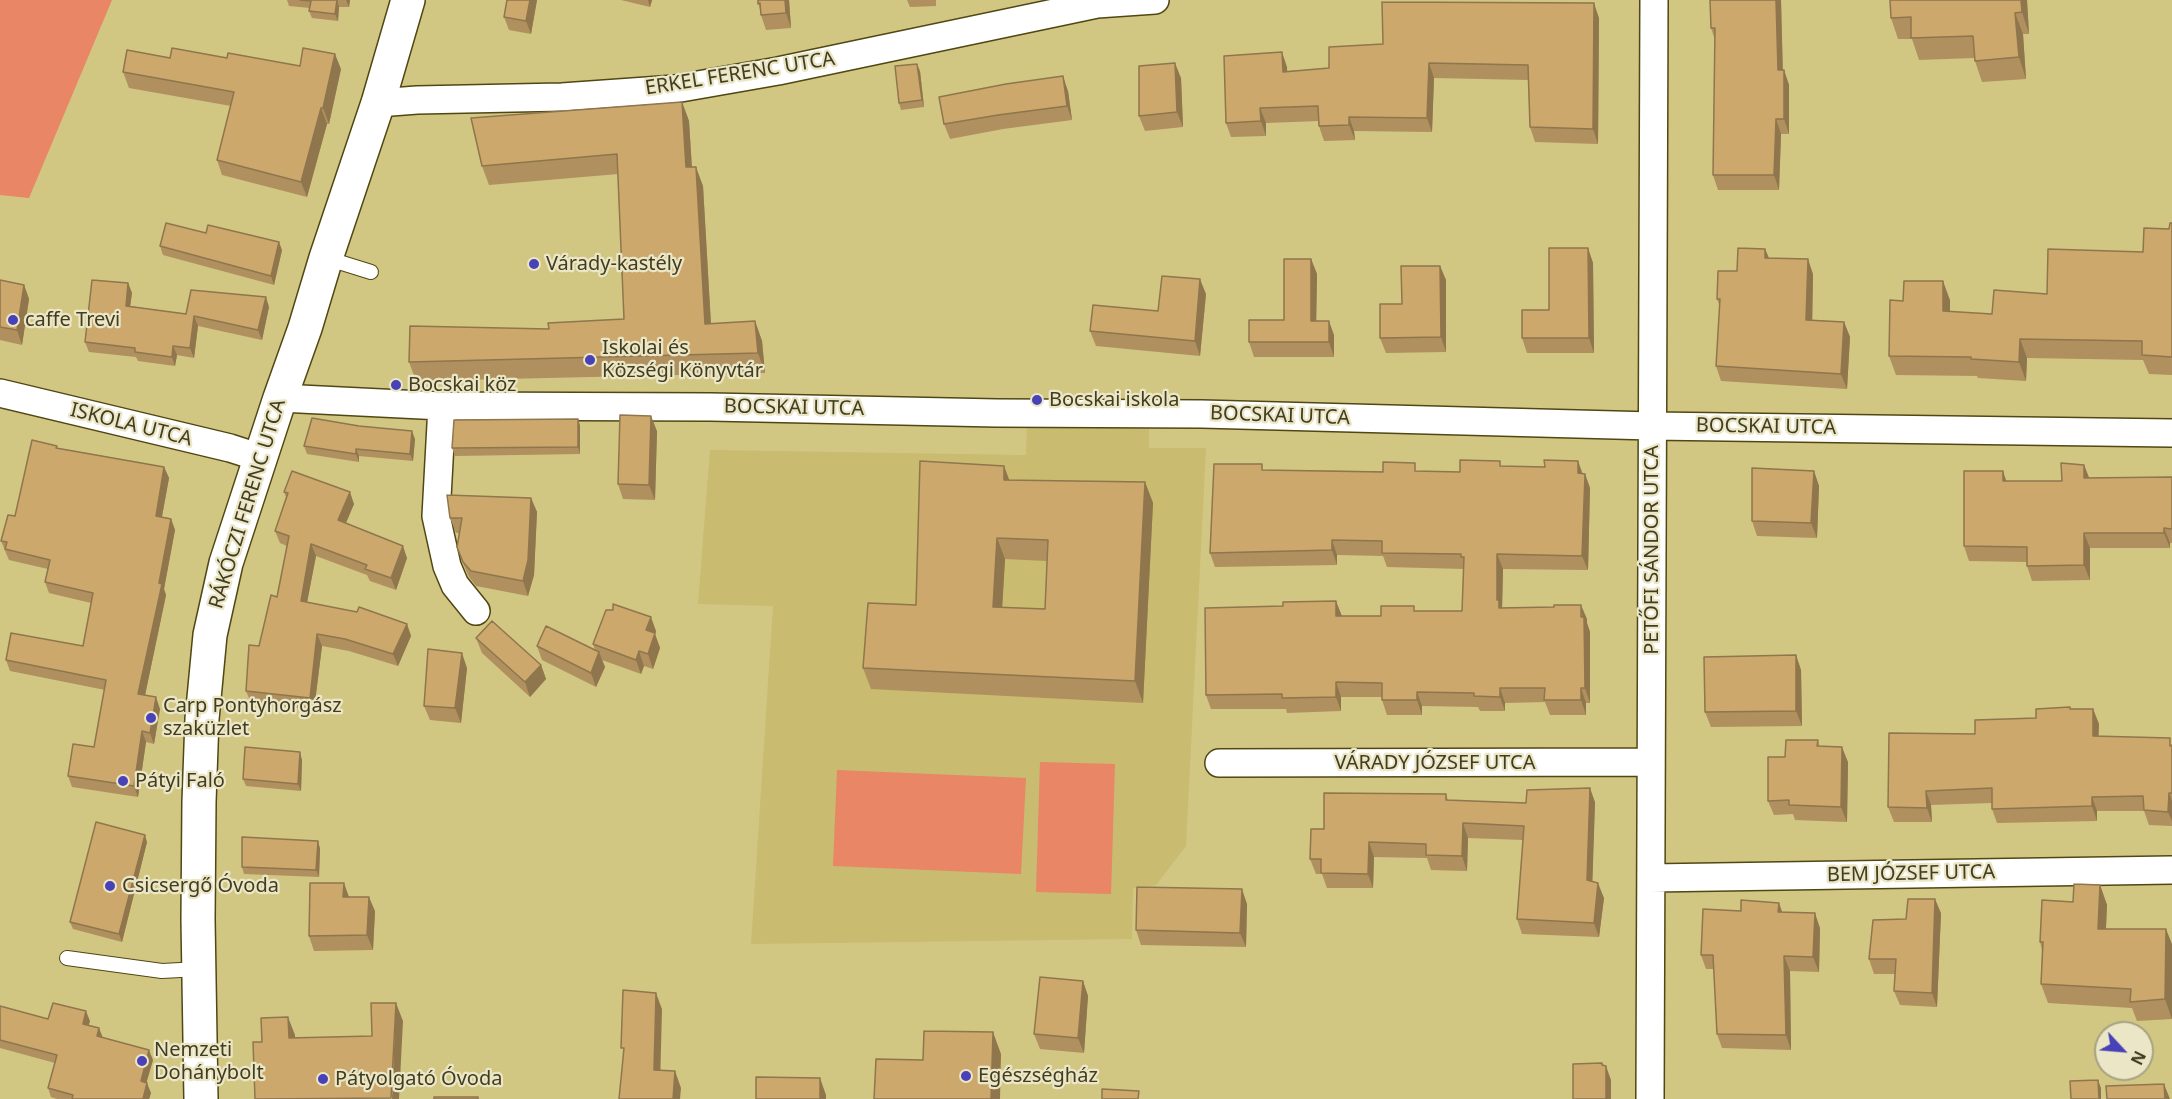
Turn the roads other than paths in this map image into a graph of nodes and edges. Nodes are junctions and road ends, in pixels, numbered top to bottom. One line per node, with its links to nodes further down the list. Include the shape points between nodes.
1 (408, 0): 5 (main road, RÁKÓCZI FERENC UTCA)
2 (1155, 0): 4 (street, ERKEL FERENC UTCA)
3 (1654, 0): 11 (street, PETŐFI SÁNDOR UTCA)
4 (1098, 2): 5 (street, ERKEL FERENC UTCA, via 778,71 675,89)
5 (378, 103): 6 (main road, RÁKÓCZI FERENC UTCA)
6 (326, 258): 7 (lane); 9 (main road, RÁKÓCZI FERENC UTCA)
7 (371, 272)
8 (0, 393): 13 (street, ISKOLA UTCA)
9 (280, 398): 10 (street, BOCSKAI UTCA); 13 (main road, RÁKÓCZI FERENC UTCA)
10 (442, 406): 11 (street, BOCSKAI UTCA, via 1202,414); 14 (street, via 436,516 447,566 455,585)
11 (1652, 426): 12 (street, BOCSKAI UTCA); 15 (street, PETŐFI SÁNDOR UTCA)
12 (2172, 433)
13 (261, 458): 20 (main road, RÁKÓCZI FERENC UTCA, via 226,563 210,635 201,731)
14 (476, 611)
15 (1651, 762): 16 (street, VÁRADY JÓZSEF UTCA); 18 (street, PETŐFI SÁNDOR UTCA)
16 (1219, 763)
17 (2172, 870): 18 (street, BEM JÓZSEF UTCA)
18 (1651, 878): 22 (street, PETŐFI SÁNDOR UTCA)
19 (67, 958): 20 (lane, via 162,971)
20 (199, 969): 21 (main road, RÁKÓCZI FERENC UTCA)
21 (201, 1099)
22 (1650, 1099)

